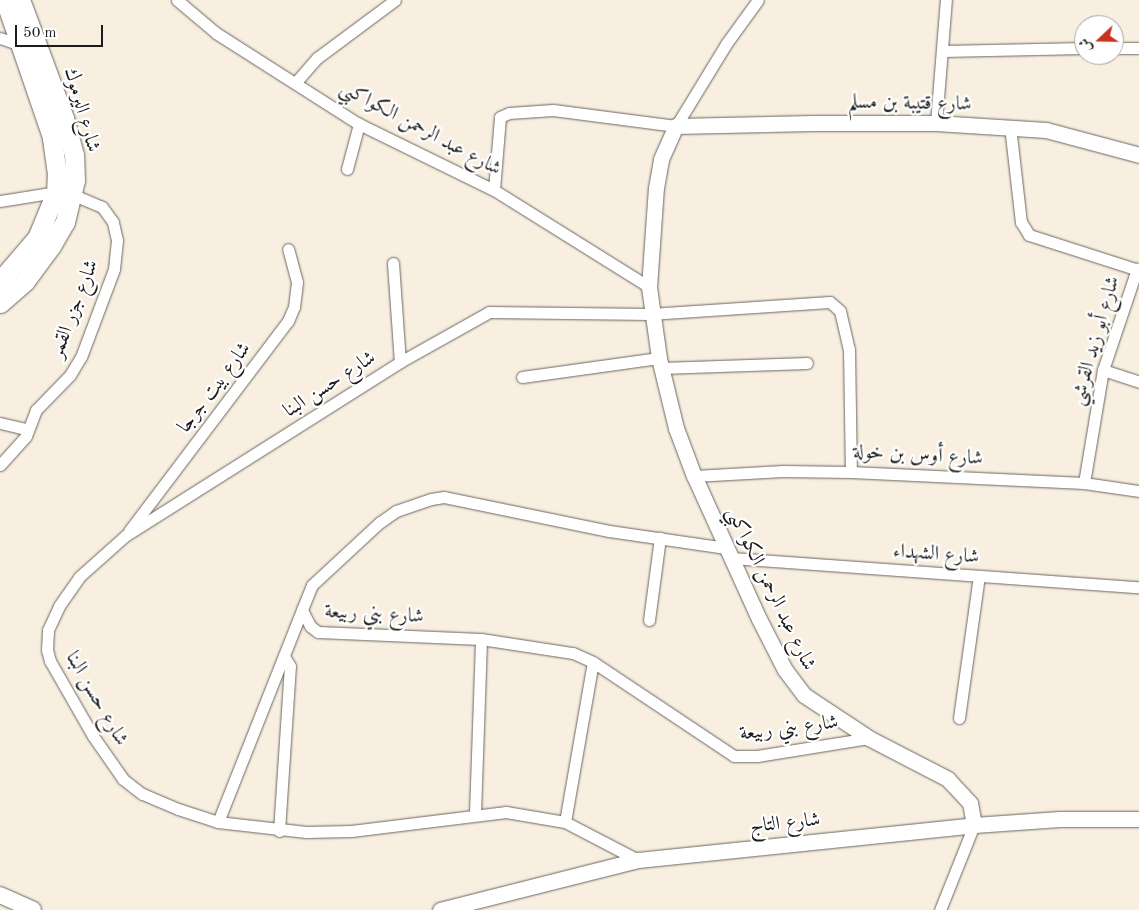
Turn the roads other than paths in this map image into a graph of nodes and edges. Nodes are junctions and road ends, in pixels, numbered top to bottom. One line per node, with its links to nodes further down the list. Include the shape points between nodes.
1 (5, 0): 8 (highway, شارع اليرموك)
2 (20, 0): 21 (highway, شارع اليرموك, via 69,133 75,169)
3 (177, 0): 13 (street, شارع عبد الرحمن الكواكبي, via 209,28)
4 (395, 0): 13 (street, via 317,58)
5 (758, 0): 16 (street)
6 (946, 0): 12 (street)
7 (0, 38): 8 (street)
8 (20, 45): 21 (highway, شارع اليرموك, via 52,137)
9 (1074, 48): 12 (street)
10 (1124, 48): 11 (street)
11 (1139, 48)
12 (943, 51): 14 (street)
13 (296, 82): 15 (street, شارع عبد الرحمن الكواكبي)
14 (936, 123): 16 (street, شارع قتيبة بن مسلم); 17 (street, شارع قتيبة بن مسلم)
15 (359, 124): 19 (street); 20 (street, شارع عبد الرحمن الكواكبي)
16 (676, 126): 20 (street, via 554,110 504,114 498,122); 27 (street, شارع عبد الرحمن الكواكبي, via 664,151 656,188)
17 (1010, 126): 18 (street, شارع قتيبة بن مسلم, via 1082,137); 25 (street, via 1021,222 1029,235)
18 (1139, 155)
19 (347, 169)
20 (494, 190): 27 (street, شارع عبد الرحمن الكواكبي)
21 (64, 193): 22 (street); 26 (highway, شارع اليرموك, via 37,238); 28 (highway, شارع اليرموك, via 65,222 52,246 25,281); 37 (street, شارع جزر القمر, via 102,207 113,222 116,240 114,269 81,357 70,375 36,410)
22 (0, 201)
23 (288, 248): 43 (street, شارع بيت جرجا, via 297,282 294,307 288,321)
24 (393, 263): 30 (street)
25 (1138, 270): 33 (street, شارع أبو زيد القرشي)
26 (0, 281)
27 (649, 288): 29 (street, شارع عبد الرحمن الكواكبي)
28 (0, 303)
29 (650, 314): 30 (street, شارع حسن البنا, via 489,312); 31 (street, شارع عبد الرحمن الكواكبي); 39 (street, via 823,301 836,304 849,349)
30 (400, 362): 43 (street, شارع حسن البنا)
31 (660, 363): 32 (street); 34 (street); 40 (street, شارع عبد الرحمن الكواكبي, via 676,428)
32 (807, 363)
33 (1104, 370): 35 (street); 41 (street, شارع أبو زيد القرشي)
34 (522, 377)
35 (1139, 382)
36 (0, 423): 37 (street)
37 (27, 429): 38 (street, شارع جزر القمر, via 26,436)
38 (0, 465)
39 (851, 472): 40 (street, شارع أوس بن خولة, via 783,471); 41 (street, شارع أوس بن خولة)
40 (694, 476): 45 (street, شارع عبد الرحمن الكواكبي)
41 (1084, 483): 42 (street, شارع أوس بن خولة)
42 (1139, 491)
43 (125, 536): 57 (street, شارع حسن البنا, via 79,577 59,606 47,636 50,661 93,736 123,779 142,794 178,810)
44 (660, 538): 45 (street, شارع بني ربيعة); 48 (street, شارع بني ربيعة, via 444,497 430,499 396,511 380,522 317,580); 49 (street)
45 (728, 553): 46 (street, شارع الشهداء); 54 (street, شارع عبد الرحمن الكواكبي, via 796,686)
46 (979, 576): 47 (street, شارع الشهداء); 53 (street)
47 (1139, 587)
48 (302, 610): 50 (street, شارع بني ربيعة, via 310,626 318,632); 51 (street)
49 (649, 620)
50 (481, 639): 52 (street, شارع بني ربيعة, via 573,653); 55 (street)
51 (284, 656): 57 (street); 60 (street, via 290,666)
52 (593, 662): 54 (street, شارع بني ربيعة, via 734,756 757,756); 58 (street)
53 (959, 718)
54 (869, 738): 59 (street, شارع عبد الرحمن الكواكبي, via 948,779 970,803)
55 (474, 814): 58 (street, شارع حسن البنا, via 506,812); 60 (street, شارع حسن البنا, via 351,831)
56 (1139, 819): 59 (street, شارع التاج, via 1060,818)
57 (218, 822): 60 (street, شارع حسن البنا)
58 (565, 822): 61 (street, شارع حسن البنا)
59 (974, 825): 61 (street, شارع التاج); 65 (street)
60 (279, 831)
61 (638, 860): 64 (street, شارع التاج)
62 (0, 895): 63 (main road)
63 (33, 910)
64 (440, 910)
65 (940, 910)

